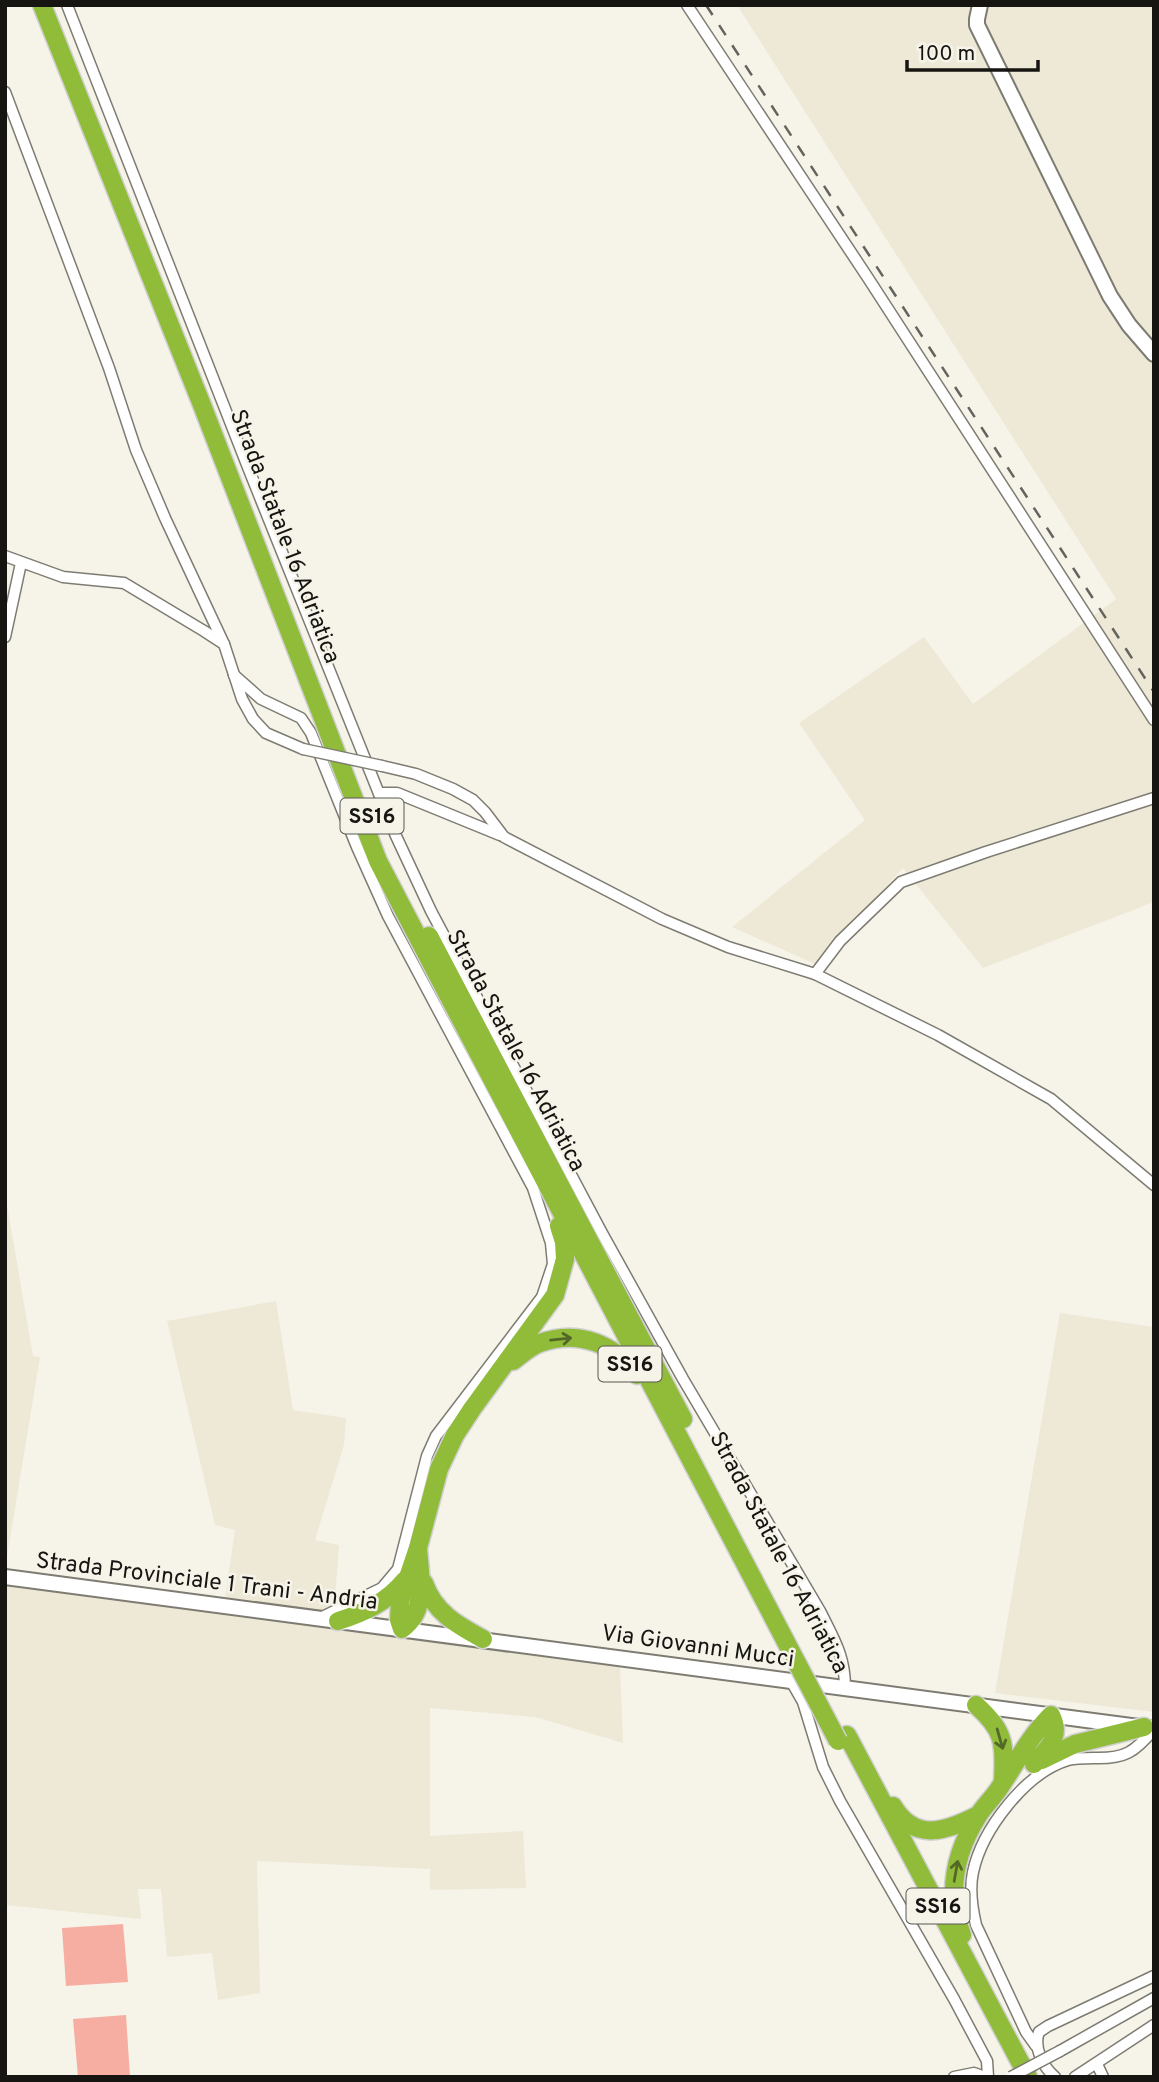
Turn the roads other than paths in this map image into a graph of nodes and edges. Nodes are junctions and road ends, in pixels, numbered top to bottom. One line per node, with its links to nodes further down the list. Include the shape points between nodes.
1 (42, 5): 18 (highway, Strada Statale 16 Adriatica / SS16, via 378,861)
2 (51, 5): 27 (highway, Strada Statale 16 Adriatica / SS16, via 386,850)
3 (67, 5): 14 (street)
4 (687, 5): 13 (street)
5 (981, 5): 7 (main road, via 977,25 1110,296)
6 (5, 92): 11 (street, via 136,450)
7 (1154, 354)
8 (5, 556): 9 (street)
9 (21, 563): 10 (street); 11 (street, via 63,577 124,583)
10 (5, 637)
11 (224, 644): 12 (street)
12 (234, 675): 16 (street, bridge, via 253,719 266,733 303,750 416,774 463,794 485,812); 24 (street, via 261,699 301,718 311,733 388,916 533,1188 551,1243 553,1265 542,1297 436,1436 426,1456 398,1569 382,1588)
13 (1154, 720)
14 (379, 793): 16 (street, via 397,793); 28 (street, via 431,911 601,1233 820,1611 840,1650)
15 (1154, 798): 17 (street, via 901,882 840,942)
16 (504, 837): 17 (street, via 662,919 728,947)
17 (815, 974): 19 (street, via 938,1035 1051,1099)
18 (536, 1166): 20 (highway, SS16, via 564,1242 565,1259 555,1295); 21 (highway, Strada Statale 16 Adriatica / SS16)
19 (1154, 1185)
20 (501, 1369): 21 (highway, SS16, one-way to 21, via 538,1343 555,1339 595,1341 613,1350 640,1380 678,1449); 22 (highway, SS16, via 455,1435 439,1469)
21 (706, 1487): 27 (highway, Strada Statale 16 Adriatica / SS16)
22 (413, 1575): 24 (highway, via 383,1602 361,1614); 25 (highway, SS16, via 418,1612); 26 (highway, SS16, via 451,1621)
23 (5, 1577): 24 (main road, Strada Provinciale 1 Trani - Andria)
24 (329, 1620): 25 (main road, Strada Provinciale 1 Trani - Andria)
25 (402, 1629): 26 (main road, Via Giovanni Mucci)
26 (483, 1639): 27 (main road, Via Giovanni Mucci)
27 (800, 1670): 28 (main road, Via Giovanni Mucci); 32 (highway, Strada Statale 16 Adriatica / SS16); 43 (street, via 803,1702 823,1766 987,2061)
28 (845, 1688): 29 (main road, Via Giovanni Mucci)
29 (976, 1705): 30 (main road, Via Giovanni Mucci); 34 (highway, one-way to 34, via 993,1720 1001,1736)
30 (1051, 1715): 31 (main road, Via Giovanni Mucci); 33 (highway, SS16, via 1053,1742); 34 (highway, SS16, via 1032,1734)
31 (1151, 1728): 33 (highway, SS16, via 1075,1744); 40 (street, via 1121,1757 1066,1761 1027,1785 982,1846 972,1881 976,1925)
32 (843, 1738): 35 (highway, SS16, via 911,1825 930,1831 946,1829); 36 (highway, Strada Statale 16 Adriatica / SS16); 44 (highway, Strada Statale 16 Adriatica / SS16)
33 (1034, 1764): 34 (highway, SS16)
34 (1000, 1787): 35 (highway, SS16)
35 (978, 1815): 36 (highway, SS16, one-way to 35, via 956,1918 954,1877)
36 (967, 1961): 45 (highway, Strada Statale 16 Adriatica / SS16)
37 (1154, 1976): 40 (street, via 1048,2026 1039,2032)
38 (1154, 1998): 44 (street, bridge)
39 (1154, 2025): 41 (street)
40 (1036, 2046): 46 (street)
41 (1097, 2064): 47 (street); 48 (street)
42 (954, 2077): 43 (street, via 975,2073)
43 (987, 2077)
44 (1013, 2077)
45 (1028, 2077)
46 (1055, 2077)
47 (1075, 2077)
48 (1103, 2077)

